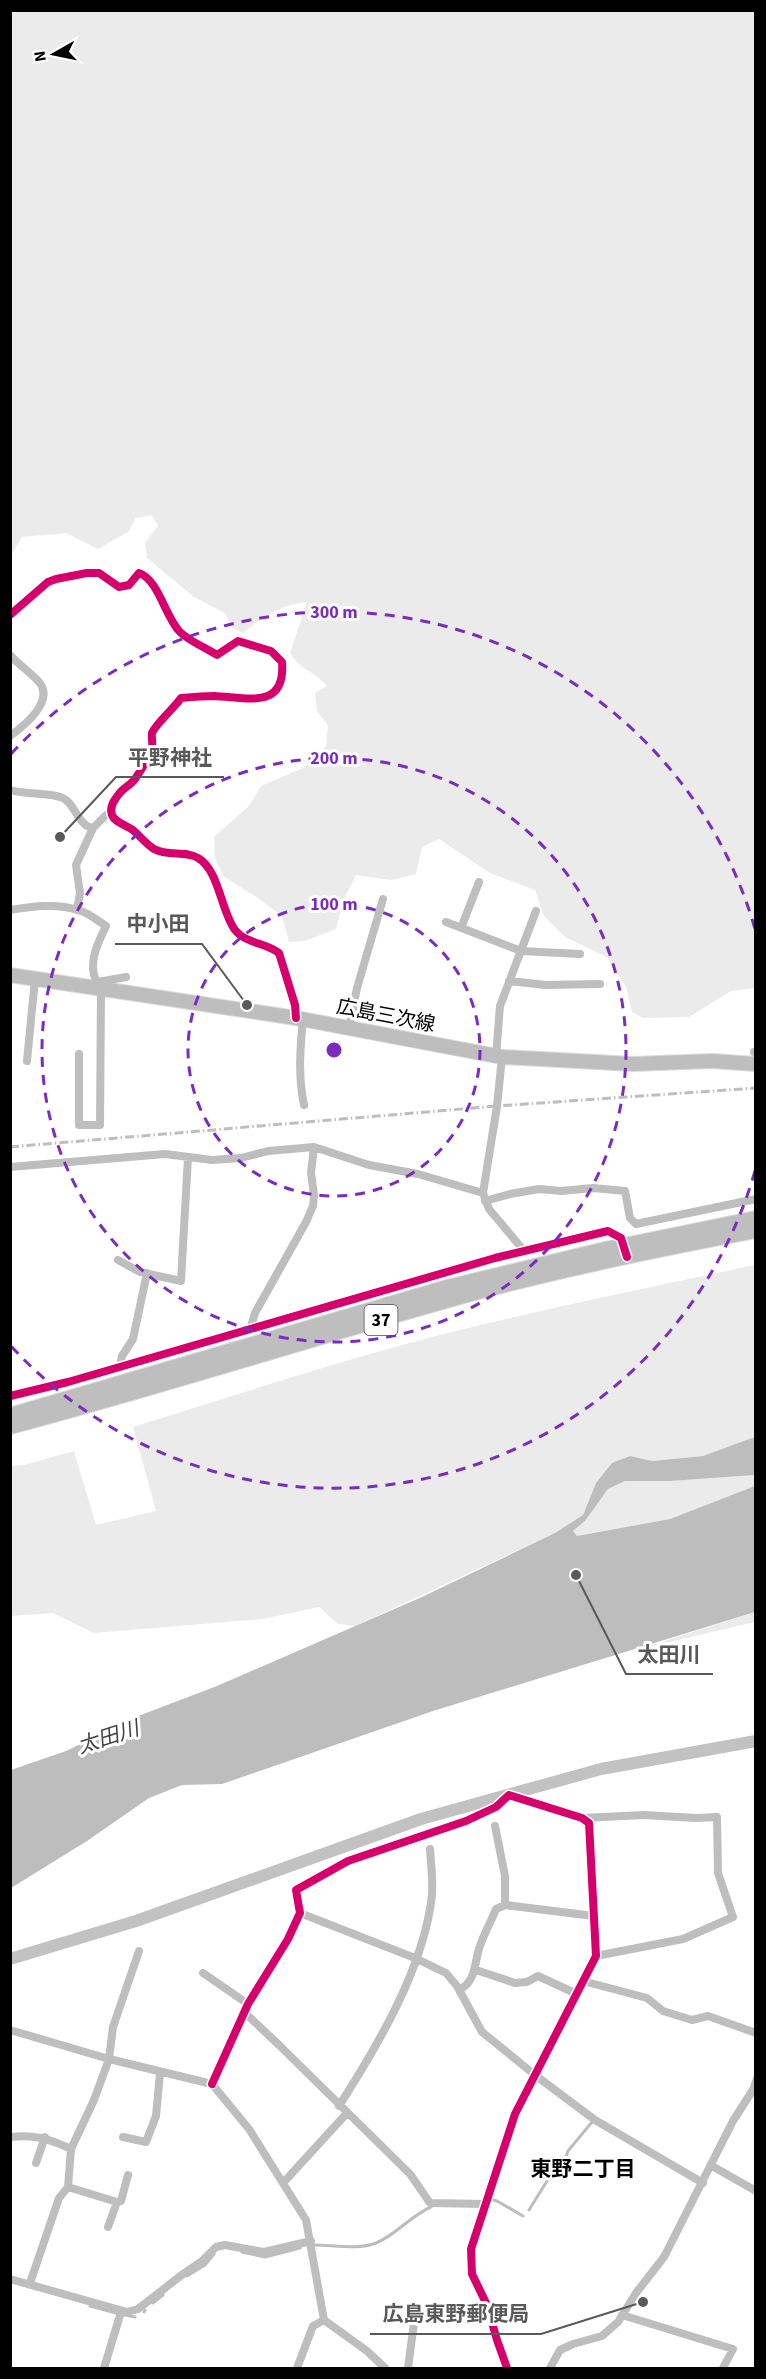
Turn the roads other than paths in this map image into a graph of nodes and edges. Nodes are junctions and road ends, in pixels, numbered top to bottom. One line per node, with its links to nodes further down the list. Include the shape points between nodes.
1 (10, 615): 5 (street, via 56,579 99,573 119,587 129,585 139,573 152,584 180,632 217,655 238,641 271,651 282,662 278,686 266,698 181,698 152,734 152,750 134,780 114,800)
2 (10, 656): 3 (street, via 44,691 33,715)
3 (10, 736)
4 (10, 790): 6 (street, via 61,797 83,824)
5 (112, 815): 6 (street, via 106,815); 22 (street, via 155,849 198,857 207,865 236,932 279,954)
6 (93, 828): 10 (street, via 76,865 80,893)
7 (479, 882): 13 (street)
8 (383, 899): 23 (street)
9 (10, 910): 10 (street, via 35,906)
10 (76, 910): 21 (street, via 106,926 93,962)
11 (536, 911): 14 (street)
12 (446, 922): 13 (street)
13 (461, 928): 14 (street)
14 (521, 951): 15 (street); 19 (street)
15 (580, 954)
16 (10, 975): 18 (main road, 広島三次線)
17 (126, 977): 21 (street)
18 (35, 979): 21 (main road, 広島三次線); 27 (street)
19 (509, 981): 20 (street); 25 (street, via 500,1006)
20 (600, 984)
21 (99, 987): 22 (main road, 広島三次線); 24 (street, via 100,1125 79,1125)
22 (299, 1018): 23 (main road, 広島三次線); 28 (street)
23 (349, 1028): 25 (main road, 広島三次線)
24 (79, 1054)
25 (499, 1056): 26 (main road, 広島三次線, via 633,1064); 32 (street, via 497,1106)
26 (755, 1056)
27 (27, 1061)
28 (304, 1106)
29 (315, 1147): 30 (street, via 241,1158); 32 (street, via 369,1165 418,1174); 40 (street, via 311,1173 313,1206 255,1312)
30 (188, 1157): 31 (street, via 165,1154); 39 (street, via 181,1281)
31 (10, 1167)
32 (484, 1197): 33 (street, via 539,1189 625,1191 630,1218 636,1224); 37 (street, via 489,1209)
33 (756, 1199)
34 (756, 1218): 36 (main road, 37)
35 (756, 1231): 36 (main road, 37)
36 (625, 1251): 37 (street, via 621,1238 608,1231); 43 (main road, 37, via 447,1287); 44 (main road, 37)
37 (525, 1252): 40 (street)
38 (118, 1260): 39 (street)
39 (147, 1274): 41 (street, via 133,1339)
40 (250, 1330): 41 (street)
41 (120, 1367): 42 (street)
42 (10, 1396)
43 (10, 1415)
44 (10, 1427)
45 (755, 1742): 46 (street, via 601,1769)
46 (509, 1795): 47 (street); 51 (street, via 496,1807 466,1821 337,1866 296,1890); 56 (street, via 421,1820 136,1921)
47 (582, 1818): 52 (street, via 589,1823); 54 (street, via 717,1817 718,1873 733,1917 684,1939)
48 (495, 1826): 50 (street, via 505,1876)
49 (430, 1849): 55 (street, via 432,1893)
50 (505, 1905): 52 (street); 57 (street, via 496,1909 478,1950)
51 (300, 1913): 55 (street); 62 (street)
52 (594, 1916): 54 (street)
53 (139, 1951): 66 (street, via 113,2027)
54 (596, 1956): 59 (street)
55 (416, 1958): 60 (street, via 446,1974); 71 (street, via 389,2024)
56 (10, 1959)
57 (476, 1970): 60 (street); 61 (street, via 514,1983 538,1976)
58 (203, 1973): 62 (street)
59 (583, 1981): 61 (street); 65 (street, via 647,1998 663,2011 682,2017 692,2020 708,2016)
60 (459, 1990): 68 (street, via 482,2032)
61 (577, 1994): 68 (street)
62 (248, 2004): 63 (street)
63 (245, 2013): 69 (street); 71 (street)
64 (10, 2030): 66 (street)
65 (756, 2033)
66 (109, 2059): 67 (street); 76 (street)
67 (160, 2073): 69 (street); 74 (street, via 156,2116 146,2142)
68 (535, 2075): 81 (street, via 595,2121); 85 (street, via 515,2114)
69 (212, 2084): 80 (street, via 249,2129)
70 (756, 2085): 78 (street)
71 (339, 2106): 72 (street)
72 (347, 2113): 80 (street); 85 (street, via 410,2174 430,2203)
73 (10, 2137): 75 (street)
74 (123, 2137)
75 (45, 2138): 76 (street); 77 (street)
76 (71, 2149): 82 (street)
77 (36, 2163)
78 (712, 2166): 81 (street); 83 (street)
79 (128, 2175): 84 (street, via 121,2201)
80 (283, 2183): 87 (street, via 306,2220)
81 (703, 2183): 91 (street, via 664,2256)
82 (68, 2187): 84 (street); 89 (street, via 59,2198)
83 (756, 2191)
84 (117, 2202): 86 (street)
85 (485, 2204): 98 (street, via 471,2249 472,2274 487,2305)
86 (108, 2227)
87 (311, 2241): 90 (street, via 264,2252 216,2247 138,2309); 92 (street)
88 (10, 2279): 89 (street)
89 (30, 2283): 90 (street)
90 (121, 2312): 94 (street)
91 (622, 2315): 99 (street, via 602,2336 560,2350); 100 (street, via 733,2349)
92 (324, 2320): 95 (street, via 313,2326); 96 (street, via 367,2350)
93 (414, 2323): 97 (street)
94 (104, 2368)
95 (297, 2368)
96 (385, 2368)
97 (408, 2368)
98 (507, 2368)
99 (550, 2368)
100 (723, 2368)

